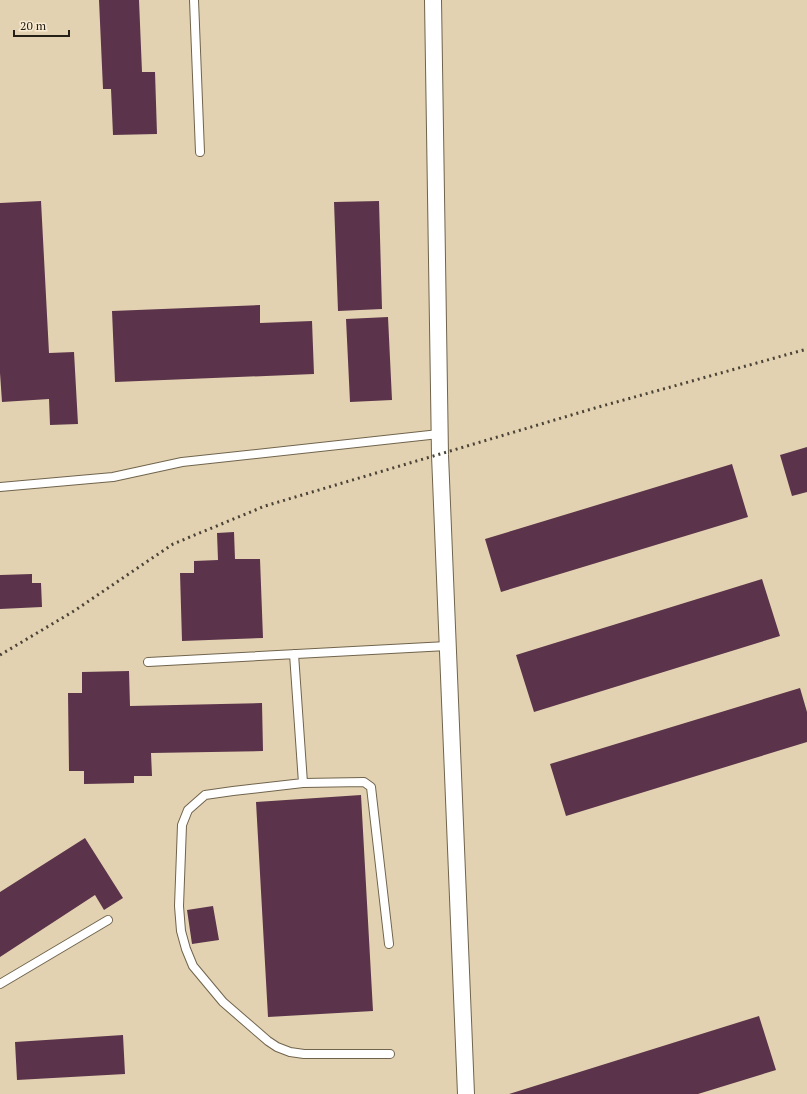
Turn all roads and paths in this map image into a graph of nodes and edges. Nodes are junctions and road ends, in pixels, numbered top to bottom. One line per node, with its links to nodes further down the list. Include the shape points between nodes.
1 (194, 0): 3 (lane)
2 (433, 0): 4 (street)
3 (200, 152)
4 (439, 434): 5 (lane, via 182,462 113,477); 6 (street)
5 (0, 487)
6 (447, 646): 7 (lane); 14 (street)
7 (294, 654): 8 (lane); 9 (lane)
8 (148, 662)
9 (303, 783): 11 (lane, via 364,782 371,787); 13 (lane, via 205,795 188,810 182,825 179,906 181,931 186,949 193,966 223,1002 277,1047 304,1054)
10 (108, 920): 12 (lane)
11 (389, 944)
12 (0, 984)
13 (390, 1054)
14 (466, 1094)

